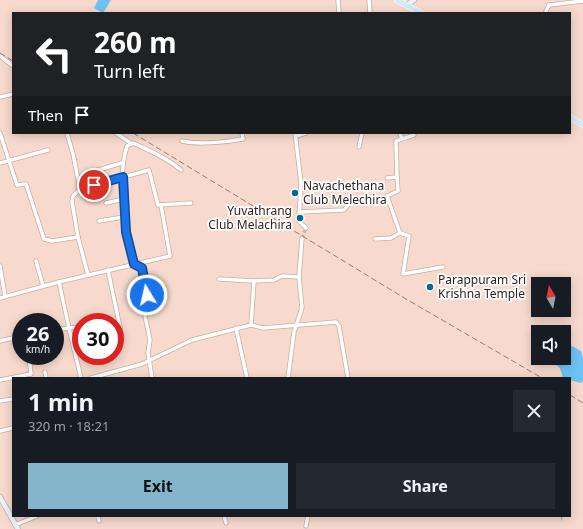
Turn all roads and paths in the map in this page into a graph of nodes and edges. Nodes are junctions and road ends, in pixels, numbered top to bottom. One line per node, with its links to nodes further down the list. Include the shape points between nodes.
1 (338, 0): 7 (street)
2 (369, 0): 8 (street)
3 (397, 0): 6 (main road)
4 (414, 0): 6 (main road)
5 (583, 1): 10 (street, via 549,5)
6 (407, 4): 9 (main road)
7 (339, 12)
8 (370, 12)
9 (419, 12)
10 (546, 12)
11 (0, 56): 12 (street)
12 (12, 65)
13 (12, 94): 14 (street)
14 (0, 97)
15 (571, 118): 16 (main road)
16 (583, 125)
17 (0, 133): 30 (street)
18 (67, 134): 38 (street)
19 (117, 134): 27 (street)
20 (242, 134): 26 (street, via 243,139 227,142)
21 (296, 134): 44 (street, via 301,183)
22 (362, 134): 28 (street)
23 (400, 134): 25 (street)
24 (414, 135): 25 (street)
25 (402, 139): 36 (street, via 396,141)
26 (182, 141)
27 (132, 144): 32 (street, via 127,146); 33 (street, via 164,158)
28 (359, 147)
29 (48, 150): 30 (street)
30 (9, 160): 31 (street); 49 (street, via 17,185 26,184 44,239 52,241)
31 (0, 163)
32 (122, 163): 34 (street); 35 (street)
33 (181, 170)
34 (88, 173)
35 (123, 177): 38 (street); 40 (street); 43 (street, via 149,170 158,206)
36 (397, 177): 37 (street); 39 (street, via 398,191 387,196)
37 (387, 178)
38 (80, 189): 49 (street, via 73,196 72,202)
39 (388, 198): 44 (street, via 352,200 344,210); 48 (street)
40 (124, 199): 41 (street); 45 (street)
41 (106, 203)
42 (191, 203): 43 (street)
43 (161, 205): 53 (street, via 170,256)
44 (299, 212): 47 (street, via 300,223)
45 (124, 216): 46 (street); 53 (street)
46 (99, 221)
47 (306, 228)
48 (400, 233): 51 (street, via 391,238); 55 (street, via 409,236 403,274)
49 (78, 237): 57 (street)
50 (302, 238): 58 (street)
51 (375, 239)
52 (36, 261): 62 (street)
53 (134, 264): 56 (street); 74 (street, via 142,268 147,295 144,311 150,340)
54 (0, 266): 63 (street)
55 (443, 267)
56 (108, 270): 57 (street); 65 (street)
57 (88, 275): 61 (street)
58 (299, 277): 60 (street, via 282,276 274,280); 67 (street, via 302,308)
59 (219, 279): 60 (street)
60 (254, 281): 66 (street)
61 (59, 282): 62 (street); 68 (street)
62 (43, 286): 63 (street)
63 (5, 296): 64 (street)
64 (0, 298)
65 (117, 313)
66 (251, 325): 67 (street, via 263,328); 70 (street)
67 (296, 327): 83 (street); 84 (street, via 336,322 339,326)
68 (69, 328): 69 (street); 71 (street); 79 (street)
69 (72, 328)
70 (236, 328): 74 (street, via 192,340); 82 (street)
71 (64, 329)
72 (12, 338): 73 (street)
73 (0, 341)
74 (150, 361): 80 (street); 81 (street)
75 (30, 365): 77 (street, via 31,374)
76 (45, 372): 78 (street)
77 (16, 377)
78 (46, 377)
79 (81, 377)
80 (94, 377)
81 (152, 377)
82 (246, 377)
83 (288, 377)
84 (348, 377)
85 (12, 378): 86 (street)
86 (0, 380)
87 (12, 399): 88 (street)
88 (0, 401)
89 (12, 428): 90 (street)
90 (0, 431)
91 (0, 497): 99 (main road)
92 (35, 517): 99 (street)
93 (98, 517): 96 (street)
94 (224, 517): 97 (street)
95 (308, 517): 98 (street)
96 (100, 522)
97 (226, 523)
98 (306, 526)
99 (17, 527)

